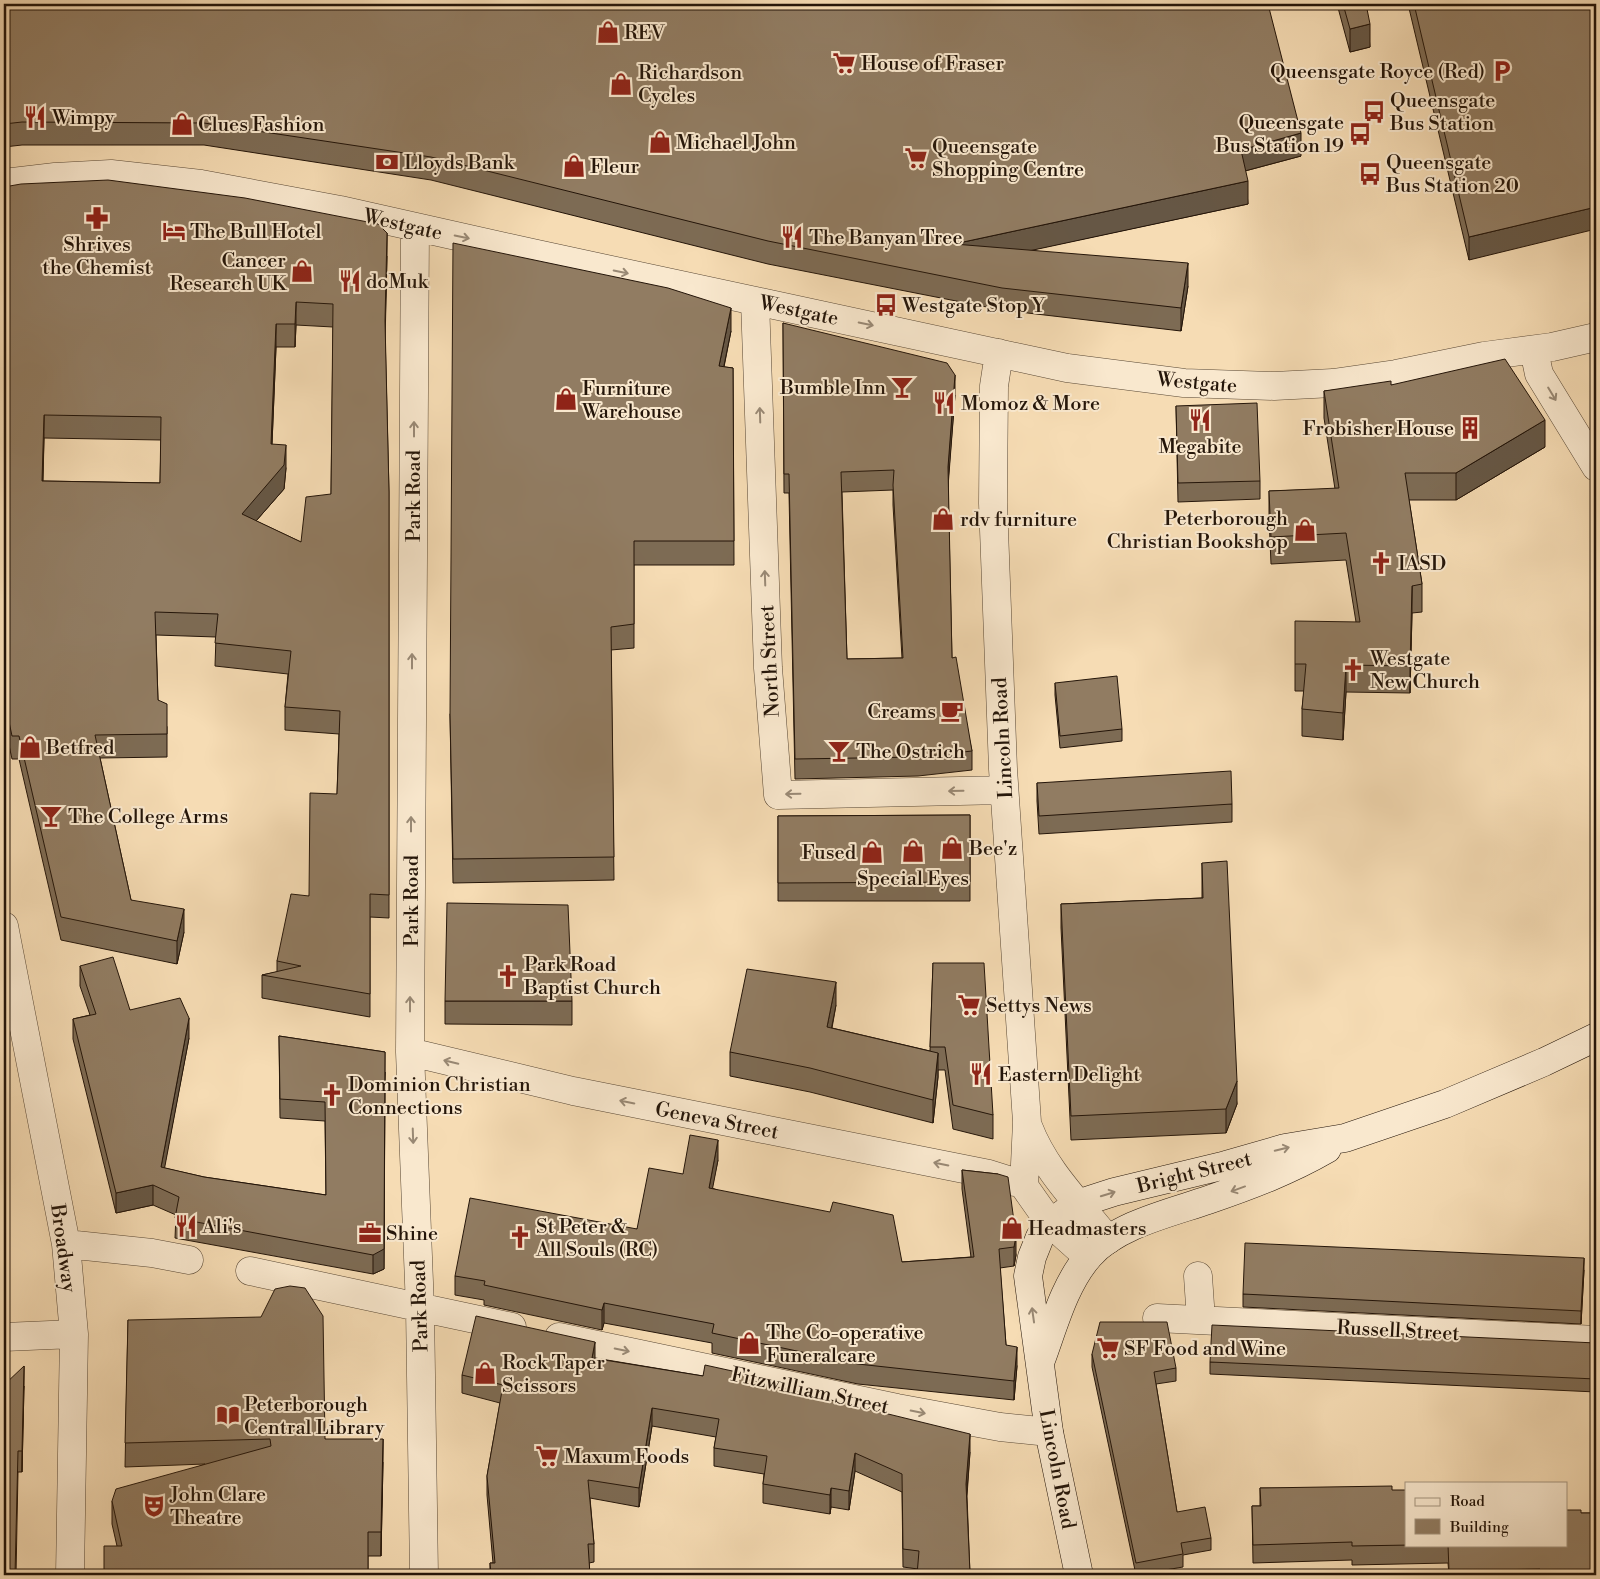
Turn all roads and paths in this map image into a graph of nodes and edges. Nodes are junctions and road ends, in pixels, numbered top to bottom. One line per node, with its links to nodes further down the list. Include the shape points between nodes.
1 (4, 183): 2 (street, Westgate, via 111,174 202,184)
2 (415, 227): 3 (street, Westgate, one-way to 3); 12 (street, Park Road, one-way to 2)
3 (755, 301): 6 (street, Westgate, one-way to 6); 8 (street, North Street, one-way to 3, via 778,795 768,668)
4 (1596, 337): 5 (street, Westgate)
5 (1534, 350): 6 (street, Westgate, via 1484,356 1396,374 1274,386 1184,383 1067,368); 7 (street, one-way to 7, via 1539,374)
6 (999, 353): 8 (street, Lincoln Road, via 994,386 993,503)
7 (1596, 468)
8 (1004, 790): 13 (street, Lincoln Road)
9 (4, 926): 10 (street, Broadway)
10 (14, 1034): 18 (street, Broadway)
11 (1596, 1037): 14 (street, Bright Street, via 1444,1104)
12 (410, 1052): 15 (street, Geneva Street, one-way to 12, via 989,1174 573,1091); 23 (street, Park Road, one-way to 23)
13 (1026, 1122): 15 (street, Lincoln Road); 16 (street, Lincoln Road, via 1054,1175)
14 (1345, 1138): 16 (street, Bright Street, one-way to 14, via 1285,1148); 19 (street, Bright Street, one-way to 19, via 1270,1178 1132,1227)
15 (1024, 1186): 17 (street)
16 (1077, 1204): 17 (street, Bright Street); 19 (street, Lincoln Road)
17 (1050, 1223): 19 (street); 29 (street, Lincoln Road, one-way to 17, via 1028,1276 1040,1238)
18 (66, 1244): 20 (street); 26 (street, Broadway)
19 (1098, 1249): 29 (street, Lincoln Road, via 1071,1282)
20 (189, 1260)
21 (250, 1270): 23 (street, Fitzwilliam Street)
22 (1198, 1276): 25 (street)
23 (420, 1308): 30 (street, Fitzwilliam Street, one-way to 30, via 898,1408 1000,1427); 32 (street, Park Road)
24 (1157, 1318): 25 (street, Russell Street)
25 (1201, 1320): 28 (street, Russell Street)
26 (74, 1334): 27 (street); 31 (street, Broadway)
27 (4, 1337)
28 (1596, 1340)
29 (1040, 1363): 30 (street, Lincoln Road)
30 (1049, 1432): 33 (street, Lincoln Road)
31 (70, 1575)
32 (424, 1575)
33 (1079, 1575)

